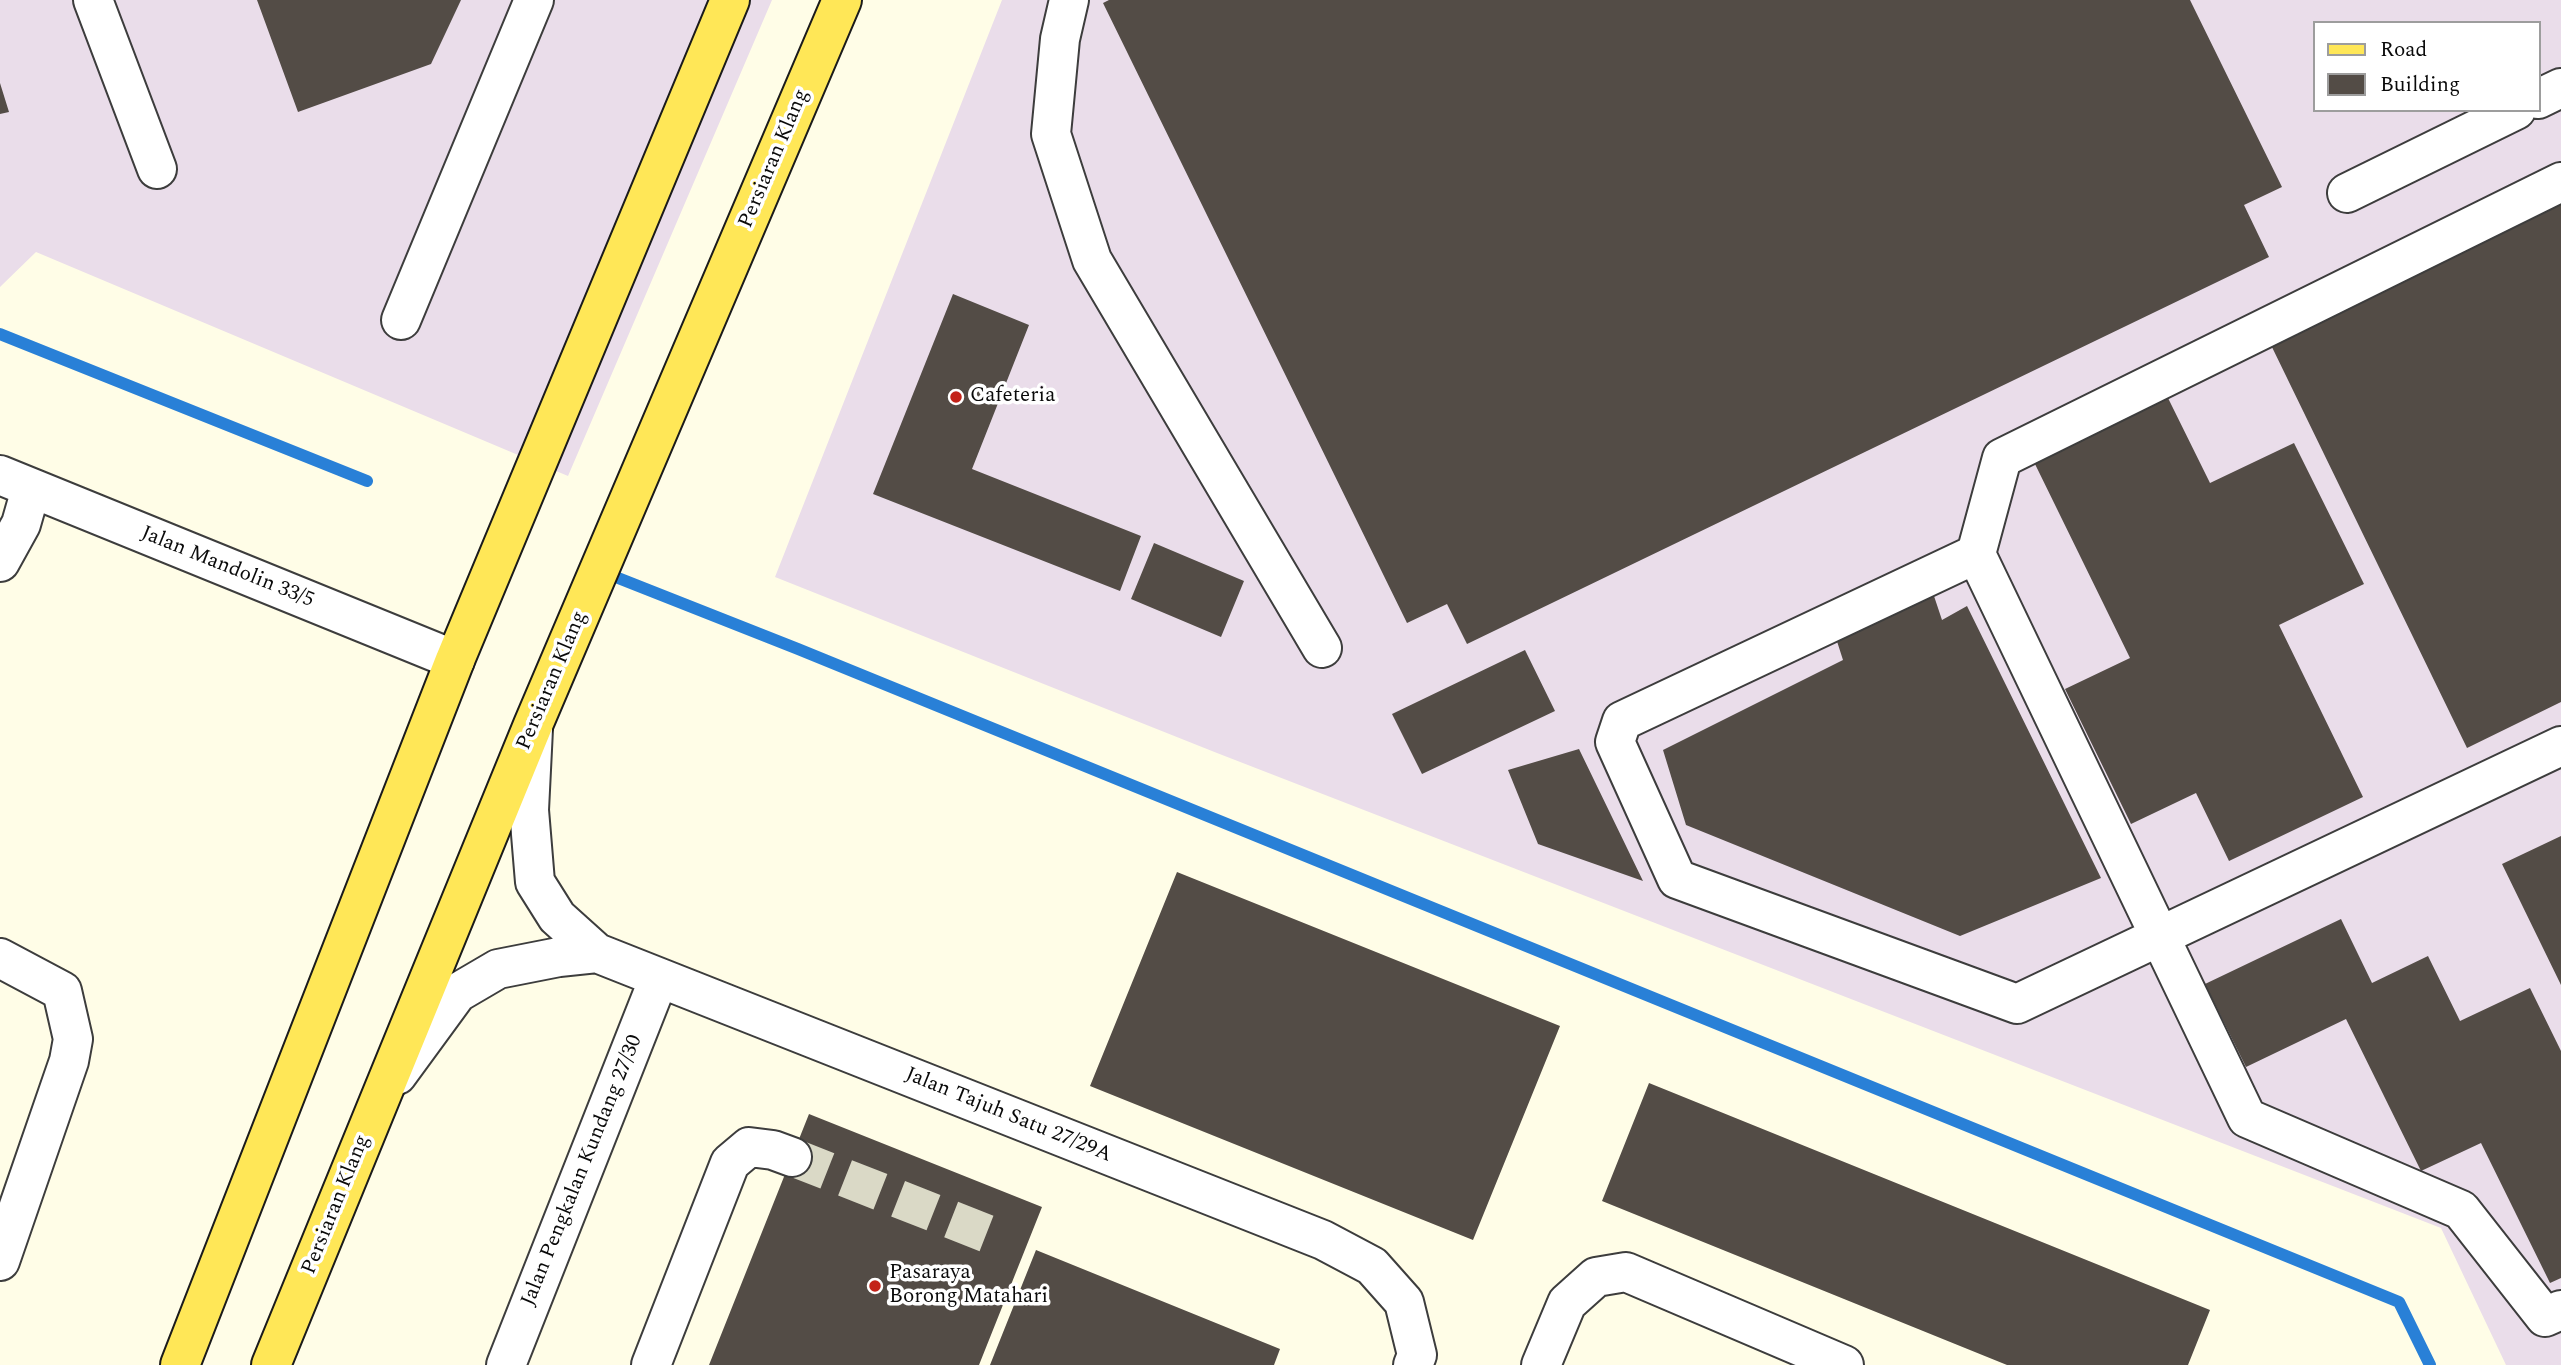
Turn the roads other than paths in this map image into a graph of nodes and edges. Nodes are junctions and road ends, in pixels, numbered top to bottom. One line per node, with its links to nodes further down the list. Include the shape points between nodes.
1 (93, 0): 9 (street)
2 (534, 0): 12 (street)
3 (730, 0): 17 (main road)
4 (842, 0): 18 (main road, Persiaran Klang)
5 (1069, 0): 16 (street, via 1060,39 1051,134 1092,260)
6 (2561, 88): 7 (street)
7 (2540, 98)
8 (2512, 112): 11 (street)
9 (157, 169)
10 (2561, 182): 14 (street, via 2003,458)
11 (2347, 193)
12 (401, 320)
13 (15, 482): 15 (street, via 21,524); 17 (street, Jalan Mandolin 33/5)
14 (1976, 554): 20 (street); 20 (street, via 1622,721 1615,742 1677,879 2017,1004)
15 (0, 562)
16 (1322, 648)
17 (455, 660): 28 (main road)
18 (533, 725): 21 (street, Jalan Tajuh Satu 27/29A, via 528,810 535,882 557,917); 24 (main road, Persiaran Klang)
19 (2561, 746): 20 (street)
20 (2158, 937): 27 (street, via 2247,1118 2461,1210 2545,1317)
21 (597, 953): 23 (street, Jalan Tajuh Satu 27/29A); 24 (street, Jalan Tajuh Satu 27/29A, via 498,969 457,993)
22 (0, 958): 26 (street, via 62,991 73,1039)
23 (659, 978): 30 (street, Jalan Pengkalan Kundang 27/30); 32 (street, Jalan Tajuh Satu 27/29A, via 1323,1240 1372,1266 1405,1302 1418,1355)
24 (381, 1096): 29 (main road, Persiaran Klang)
25 (792, 1157): 31 (street, via 749,1147 730,1163)
26 (0, 1261)
27 (2561, 1310)
28 (180, 1365)
29 (271, 1365)
30 (506, 1365)
31 (651, 1365)
32 (1413, 1365)
33 (1541, 1365): 34 (street, via 1567,1303 1597,1277 1626,1272)
34 (1844, 1365)

